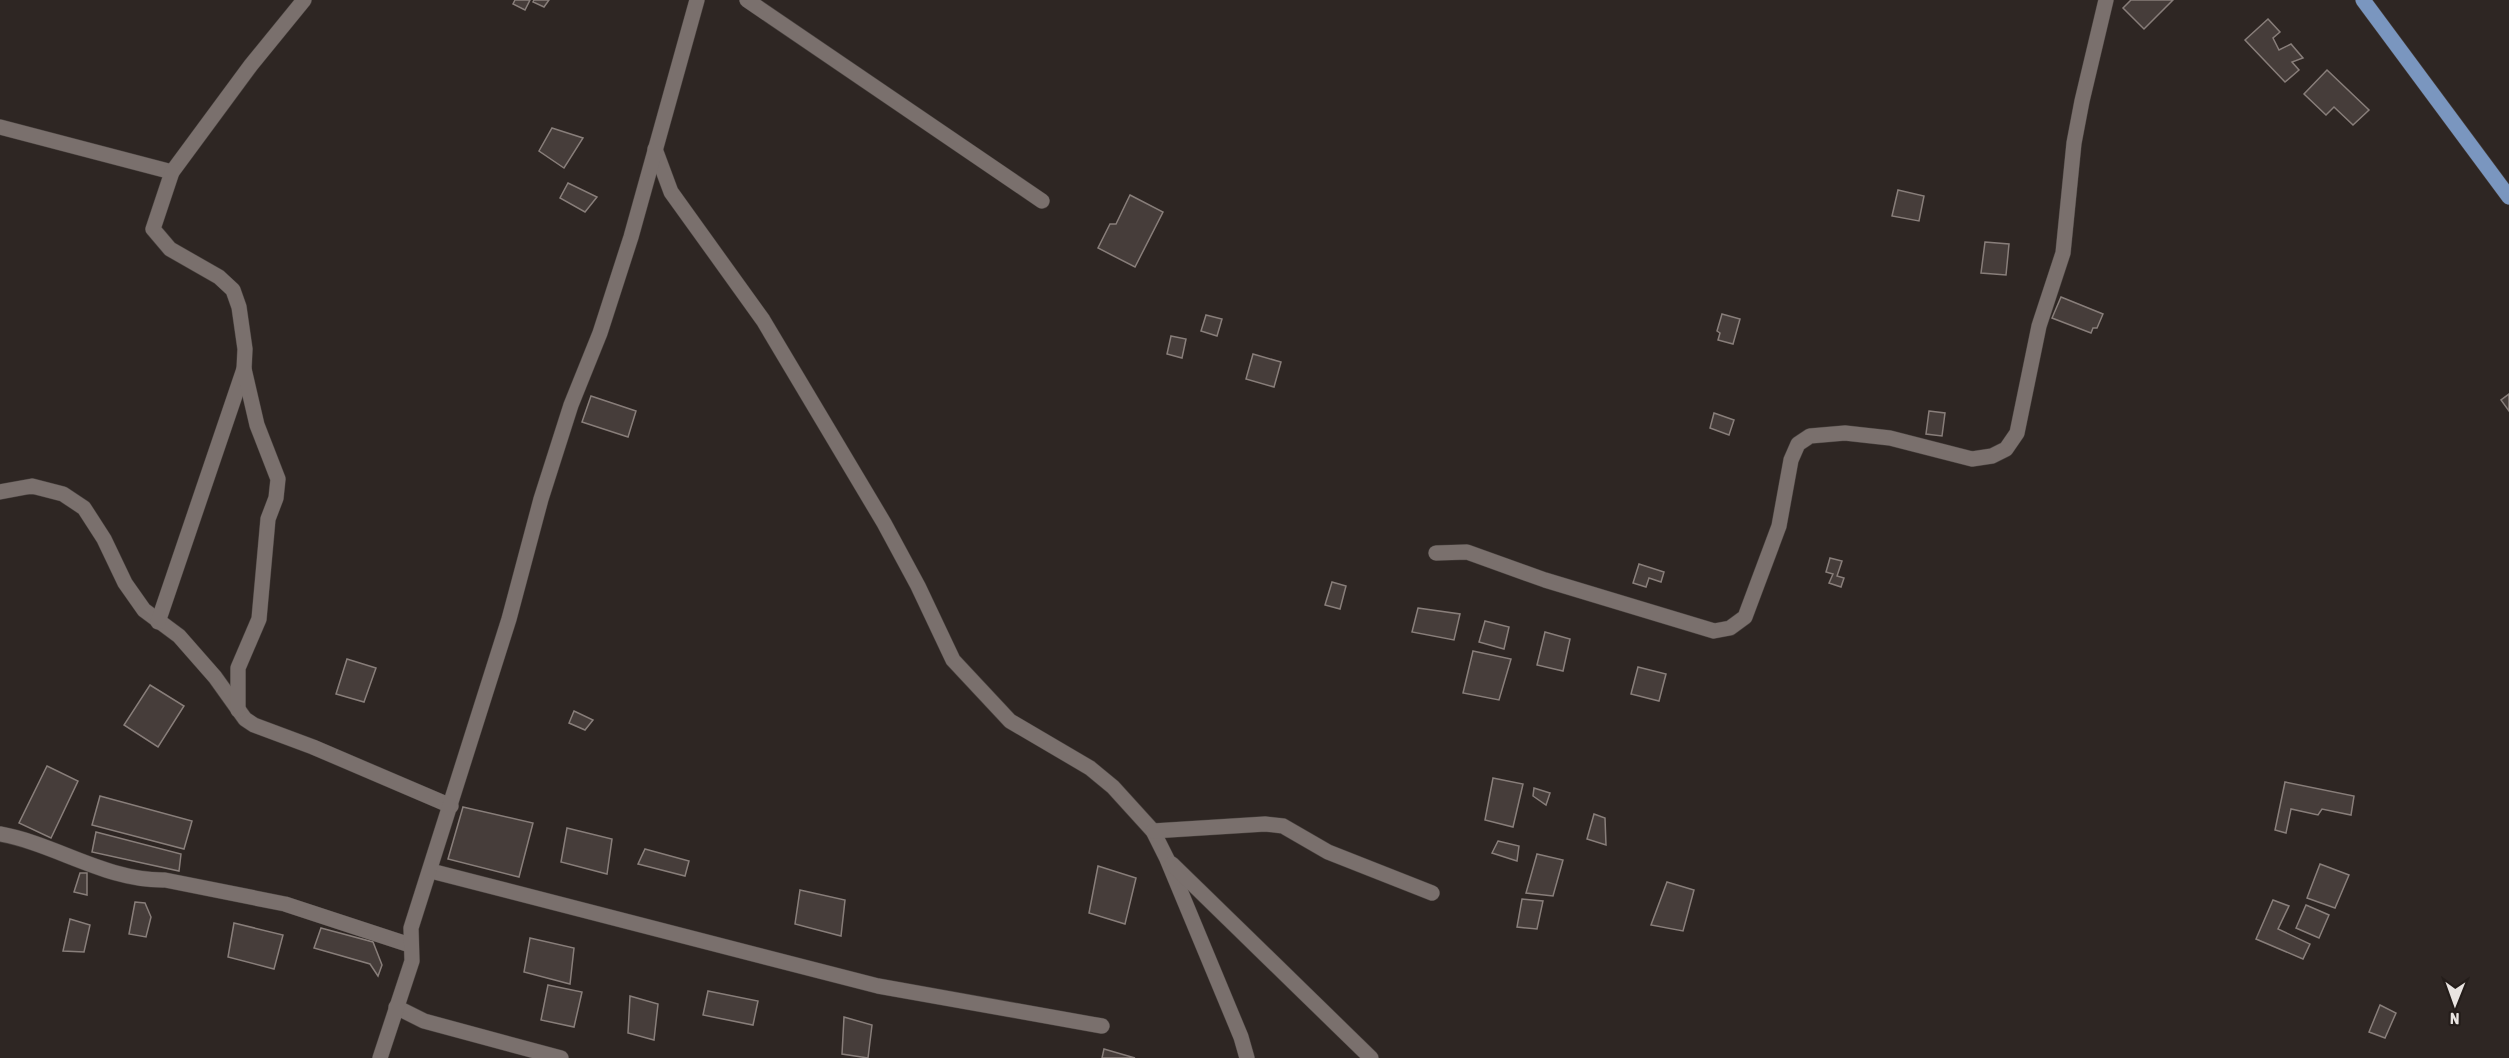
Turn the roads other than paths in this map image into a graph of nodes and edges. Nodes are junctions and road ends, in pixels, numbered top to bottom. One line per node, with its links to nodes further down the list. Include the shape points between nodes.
1 (304, 0): 8 (street)
2 (697, 0): 7 (street)
3 (747, 0): 10 (street)
4 (2106, 0): 13 (street, via 2074,143 2063,253 2039,326 2018,434 2006,449 1972,459 1890,438 1845,433 1810,436 1798,444 1791,460 1779,526 1745,617 1730,628 1714,631 1467,552)
5 (2363, 0): 9 (main road)
6 (0, 127): 8 (street)
7 (655, 149): 16 (street, via 618,280 571,405 541,500); 17 (street, via 671,192 763,320 884,523 953,660 1010,721 1090,768)
8 (172, 172): 11 (street, via 153,229 170,249 219,277 233,290 241,318)
9 (2509, 197)
10 (1042, 201)
11 (244, 369): 14 (street); 15 (street, via 257,425 278,479 268,519 259,619 238,669)
12 (0, 492): 14 (street, via 32,486 63,494 84,508 125,583)
13 (1436, 553)
14 (158, 622): 15 (street, via 179,636)
15 (238, 710): 16 (street, via 254,725)
16 (451, 806): 20 (street)
17 (1153, 831): 19 (street); 21 (street, via 1283,826 1328,852)
18 (0, 834): 22 (street, via 22,838 108,871 285,904)
19 (1167, 859): 27 (street); 28 (street)
20 (431, 871): 22 (street, via 411,928); 24 (street, via 878,986)
21 (1432, 892)
22 (410, 945): 23 (street, via 412,961)
23 (396, 1007): 25 (street); 26 (street, via 424,1021)
24 (1102, 1026)
25 (380, 1058)
26 (561, 1058)
27 (1247, 1058)
28 (1371, 1058)

